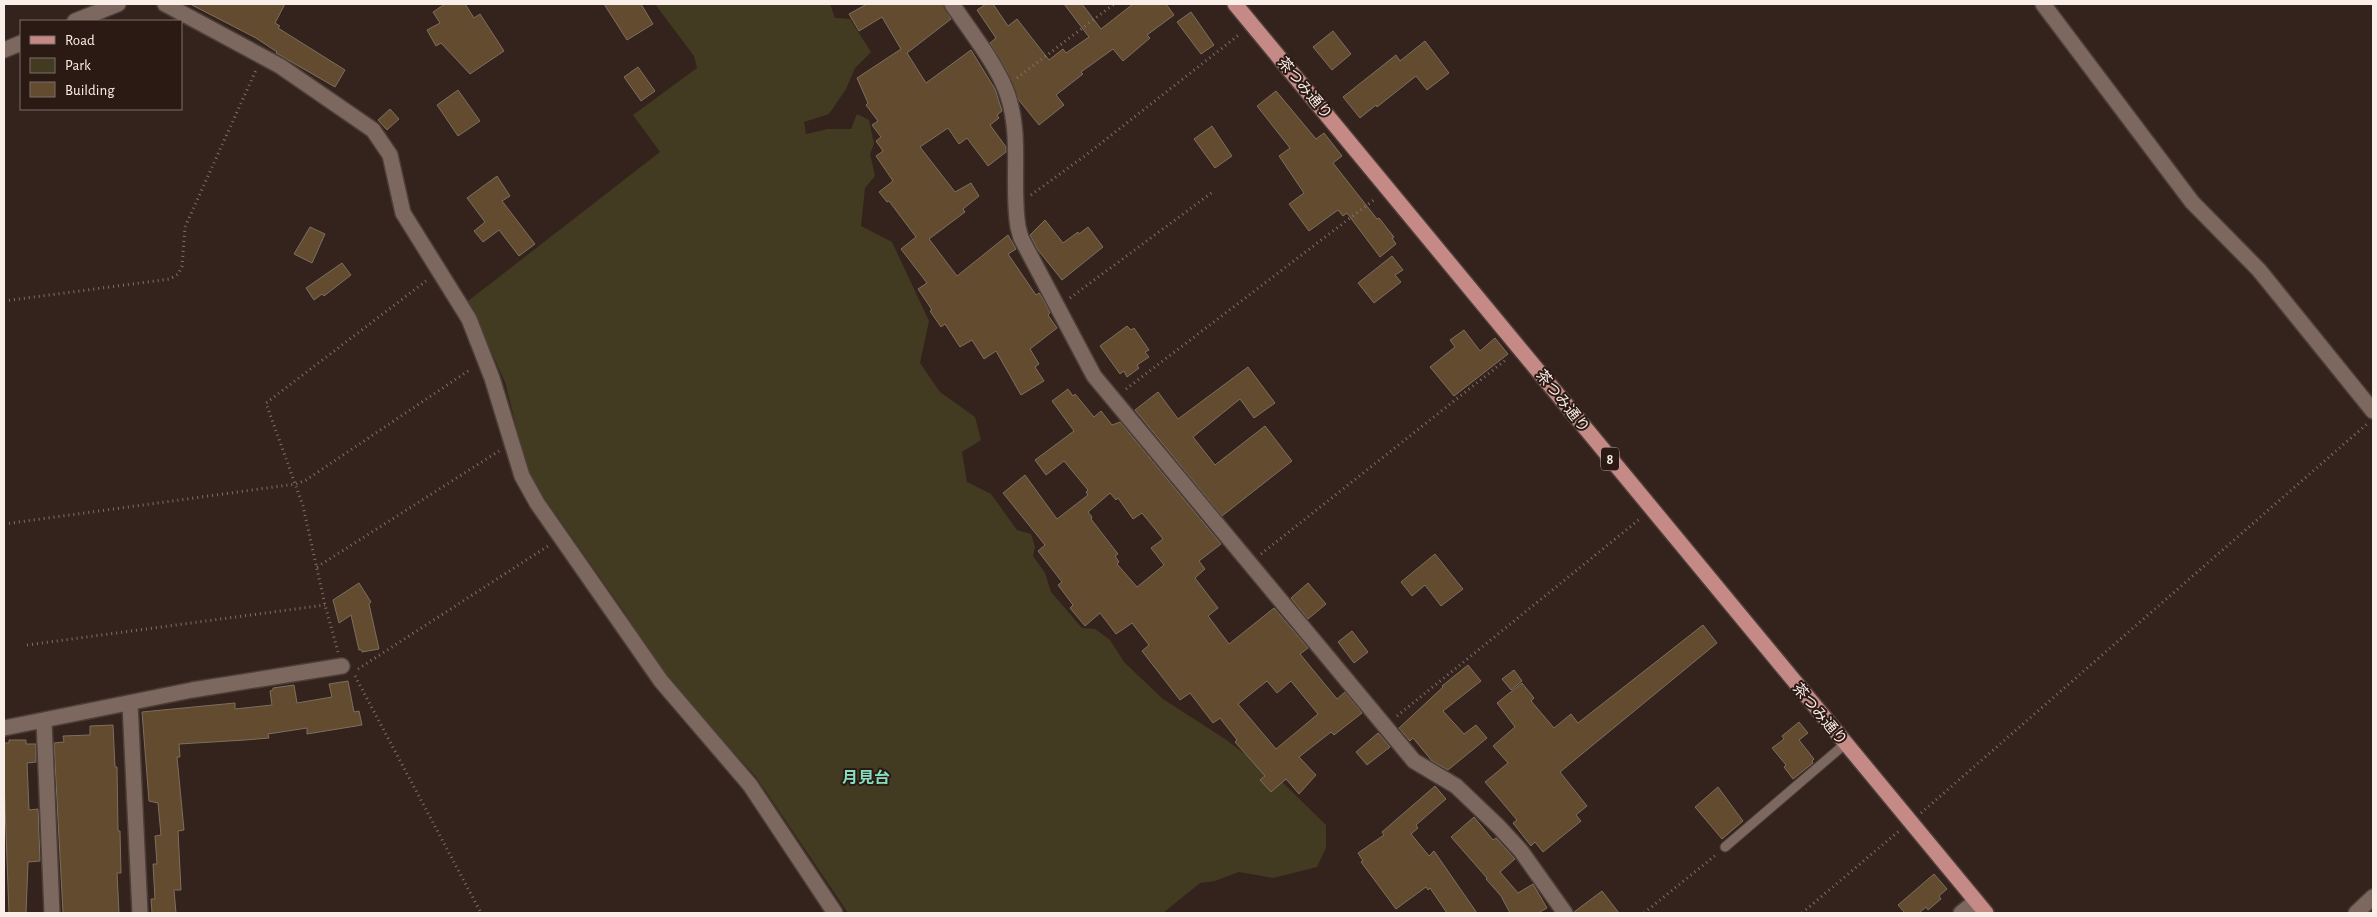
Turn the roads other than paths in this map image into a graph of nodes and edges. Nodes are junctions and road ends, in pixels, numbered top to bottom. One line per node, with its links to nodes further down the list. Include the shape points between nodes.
1 (118, 4): 6 (street)
2 (165, 4): 20 (street, via 262,55 373,130 390,155 403,213 469,319 522,476 537,502 661,681 750,785)
3 (952, 4): 21 (street, via 1005,87 1013,120 1016,207 1021,238 1094,376 1414,761 1456,786 1499,827)
4 (1235, 4): 14 (main road, 茶つみ通り / 8)
5 (2043, 4): 9 (street, via 2192,202 2260,270)
6 (78, 20)
7 (20, 43): 8 (street)
8 (4, 50)
9 (2373, 411)
10 (342, 666): 11 (street)
11 (130, 703): 12 (street); 19 (street)
12 (44, 721): 13 (street); 18 (street)
13 (4, 728)
14 (1845, 744): 15 (lane); 17 (main road, 茶つみ通り / 8)
15 (1725, 847)
16 (2373, 897): 24 (street)
17 (1976, 901): 22 (street); 23 (main road, 茶つみ通り / 8)
18 (52, 913)
19 (140, 913)
20 (834, 913)
21 (1565, 913)
22 (1961, 913)
23 (1986, 913)
24 (2356, 913)

